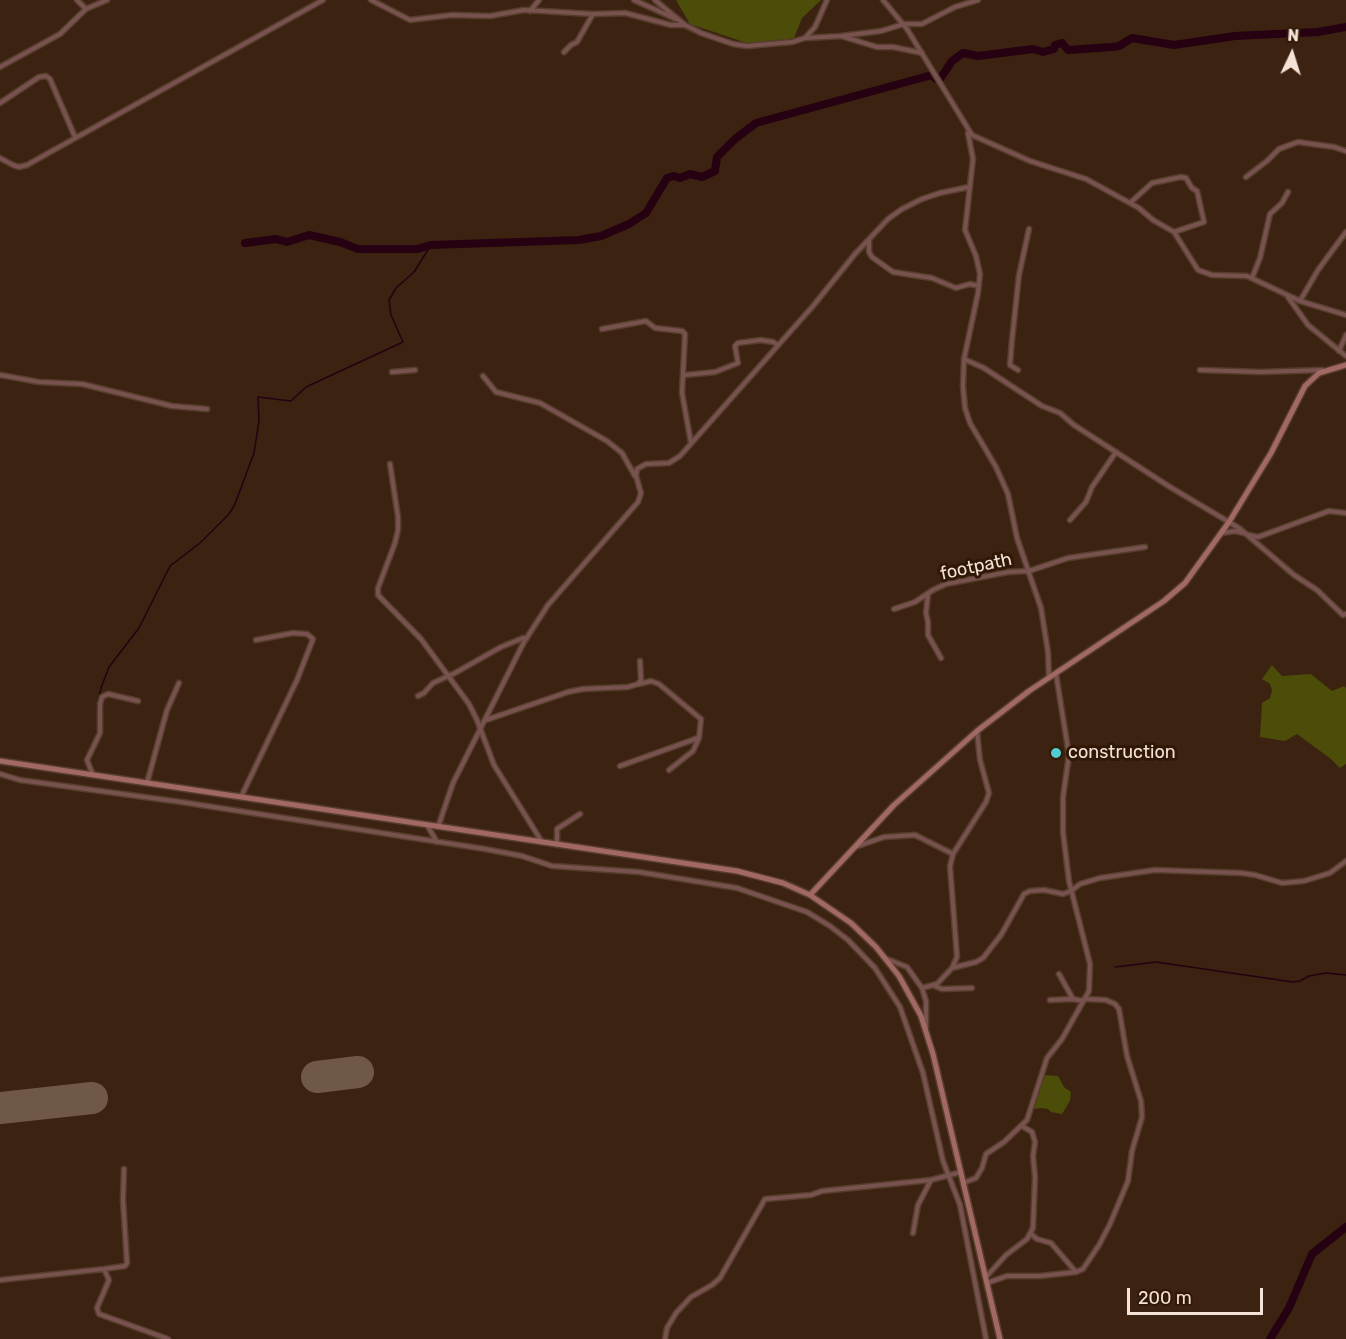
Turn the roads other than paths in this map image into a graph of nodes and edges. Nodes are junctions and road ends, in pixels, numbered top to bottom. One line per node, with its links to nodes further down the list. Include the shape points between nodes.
1 (77, 0): 11 (street)
2 (107, 0): 11 (street)
3 (323, 0): 24 (street)
4 (371, 0): 12 (street, via 411,20)
5 (539, 0): 12 (street)
6 (634, 0): 14 (street)
7 (655, 0): 14 (street)
8 (827, 0): 18 (street, via 815,27)
9 (883, 0): 15 (street)
10 (978, 0): 15 (street, via 922,24)
11 (86, 9): 21 (street, via 60,34)
12 (529, 11): 13 (street)
13 (593, 14): 16 (street, via 625,13); 19 (street, via 577,42)
14 (679, 20): 16 (street)
15 (904, 24): 17 (street); 20 (street)
16 (685, 25): 18 (street, via 747,46)
17 (841, 36): 18 (street); 20 (street, via 877,47)
18 (805, 38)
19 (564, 52)
20 (922, 53): 23 (street)
21 (0, 67)
22 (0, 103): 24 (street, via 46,76)
23 (968, 132): 28 (street, via 973,159); 30 (street, via 1013,154 1086,179)
24 (75, 137): 26 (street, via 27,165 13,165)
25 (1346, 152): 27 (street, via 1298,142 1279,149)
26 (0, 158)
27 (1246, 177)
28 (969, 187): 34 (street, via 909,205); 36 (street, via 965,230 978,261)
29 (1288, 192): 35 (street, via 1270,214)
30 (1130, 203): 32 (street); 32 (street, via 1152,183 1186,178 1197,191 1204,222)
31 (1029, 229): 48 (street, via 1019,275 1011,348 1010,365)
32 (1174, 232): 35 (street, via 1198,270)
33 (1346, 232): 38 (street)
34 (869, 238): 36 (street, via 872,257 893,272 932,278 956,288); 42 (street)
35 (1252, 278): 37 (street)
36 (979, 286): 45 (street)
37 (1287, 295): 38 (street); 43 (street, via 1308,325)
38 (1300, 301): 39 (street)
39 (1346, 315)
40 (602, 329): 54 (street, via 646,321 655,328 682,331 686,336)
41 (1346, 335): 43 (street)
42 (778, 345): 54 (street, via 760,340 738,343 738,363 715,372); 56 (street)
43 (1339, 351): 44 (street)
44 (1346, 356)
45 (964, 359): 57 (street, via 1060,413); 66 (street, via 967,416 1004,484)
46 (1346, 366): 50 (main road)
47 (415, 370): 51 (street)
48 (1018, 370)
49 (1200, 370): 50 (street)
50 (1326, 370): 62 (main road, via 1301,392 1271,453)
51 (392, 372)
52 (0, 375): 55 (street, via 88,386 172,406)
53 (483, 376): 59 (street, via 496,392 540,403 608,441 622,453)
54 (684, 376): 56 (street, via 683,402)
55 (207, 409)
56 (691, 443): 59 (street, via 672,462 644,465)
57 (1116, 452): 61 (street, via 1086,502); 62 (street)
58 (390, 464): 75 (street, via 398,530 377,593 421,639)
59 (636, 476): 70 (street, via 641,493 638,502 548,605)
60 (1346, 513): 64 (street, via 1329,511 1258,537)
61 (1070, 520)
62 (1229, 522): 63 (main road); 64 (street)
63 (1222, 533): 64 (street); 74 (main road, via 1179,589)
64 (1247, 534): 69 (street)
65 (1145, 547): 66 (street, footpath, via 1068,558)
66 (1029, 571): 67 (street, footpath, via 954,582); 76 (street, via 1042,613)
67 (928, 593): 68 (street, footpath); 72 (street, footpath, via 928,635)
68 (894, 609)
69 (1345, 615)
70 (527, 638): 75 (street); 81 (street)
71 (256, 640): 91 (street, via 293,633 308,633 313,639)
72 (941, 658)
73 (640, 661): 78 (street)
74 (1056, 674): 76 (main road); 101 (street, via 1069,755 1063,815)
75 (446, 676): 79 (street); 82 (street, via 468,704)
76 (1049, 678): 83 (main road)
77 (179, 683): 90 (street, via 167,710)
78 (638, 684): 81 (street, via 568,692); 84 (street, via 659,684 701,719)
79 (417, 696)
80 (138, 701): 89 (street, via 108,694 102,697 100,734 87,760)
81 (485, 720): 82 (street)
82 (480, 729): 94 (street, via 453,783); 96 (street, via 494,765)
83 (977, 731): 98 (main road); 99 (street, via 988,798)
84 (699, 738): 86 (street); 87 (street, via 693,751)
85 (0, 761): 89 (main road)
86 (620, 766)
87 (669, 770)
88 (0, 774): 95 (street)
89 (93, 775): 90 (main road)
90 (147, 783): 91 (main road)
91 (241, 797): 93 (main road)
92 (580, 814): 97 (street, via 557,829)
93 (427, 825): 94 (main road); 95 (street)
94 (438, 827): 96 (main road)
95 (436, 842): 116 (street, via 522,856 552,866 639,872 737,888 807,912 830,926 875,968 900,1007 923,1073)
96 (542, 843): 97 (main road)
97 (557, 845): 102 (main road, via 737,871)
98 (851, 849): 99 (street, via 884,837 915,835); 102 (main road)
99 (953, 854): 104 (street, via 950,869 957,957)
100 (1345, 864): 101 (street, via 1316,878 1282,883 1255,874 1155,870 1100,878)
101 (1071, 891): 104 (street, via 1027,892 983,958); 111 (street, via 1090,969 1089,991)
102 (810, 895): 103 (main road, via 851,923)
103 (886, 958): 107 (street, via 907,967); 112 (main road, via 908,989)
104 (952, 968): 106 (street)
105 (1059, 974): 109 (street)
106 (934, 986): 107 (street); 108 (street)
107 (922, 988): 112 (street)
108 (972, 988)
109 (1073, 999): 110 (street); 111 (street)
110 (1050, 1000)
111 (1084, 1000): 113 (street, via 1047,1058 1031,1113); 122 (street, via 1106,1000 1119,1009 1143,1112 1128,1181 1100,1245 1085,1268)
112 (926, 1030): 115 (main road)
113 (1023, 1126): 118 (street, via 986,1154 976,1178); 120 (street, via 1032,1132 1035,1142)
114 (124, 1169): 121 (street, via 127,1263)
115 (961, 1172): 116 (street); 118 (main road)
116 (948, 1176): 117 (street); 127 (street, via 960,1205)
117 (932, 1180): 119 (street, via 918,1205); 126 (street, via 765,1200 720,1278 691,1297 676,1313)
118 (963, 1183): 124 (main road)
119 (914, 1233)
120 (1031, 1234): 122 (street, via 1051,1243); 124 (street, via 1006,1254)
121 (104, 1269): 123 (street); 125 (street, via 109,1280 97,1308 99,1314)
122 (1076, 1272): 124 (street)
123 (0, 1280)
124 (986, 1280): 128 (main road)
125 (168, 1339)
126 (664, 1339)
127 (986, 1339)
128 (1000, 1339)

